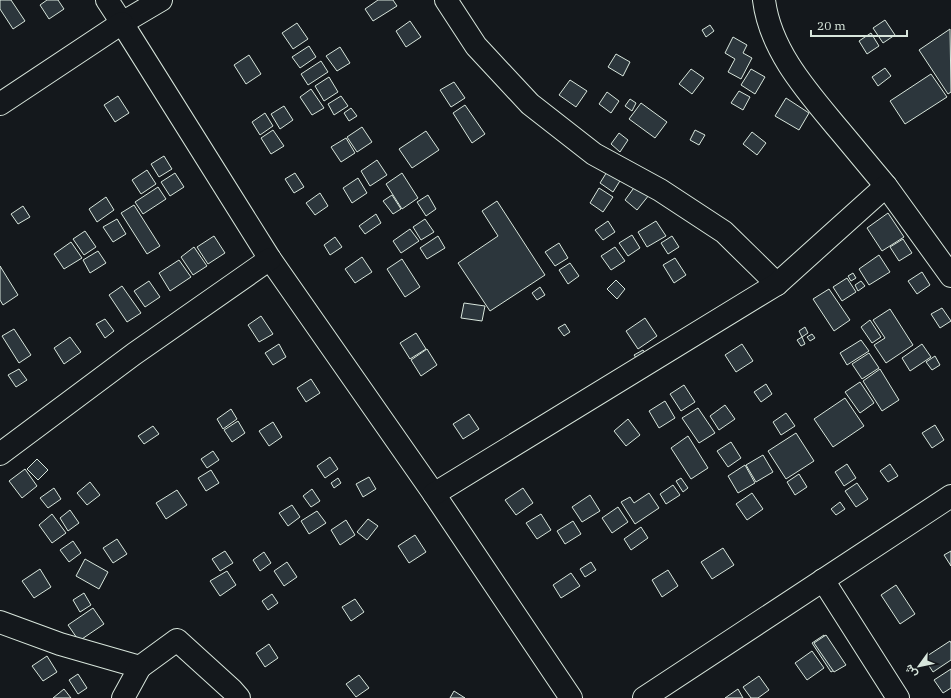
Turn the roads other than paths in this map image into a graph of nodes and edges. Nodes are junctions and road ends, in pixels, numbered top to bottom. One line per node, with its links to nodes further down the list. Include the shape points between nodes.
1 (107, 0): 5 (street)
2 (161, 0): 5 (street)
3 (446, 0): 10 (street, via 476,46 530,104 594,154 660,190 724,232)
4 (764, 0): 7 (street, via 766,16 781,51 810,95)
5 (122, 23): 6 (street); 8 (street)
6 (0, 104)
7 (886, 186): 9 (street); 10 (street)
8 (270, 259): 11 (street, via 134,354); 12 (street)
9 (951, 276)
10 (777, 284): 12 (street)
11 (0, 454)
12 (434, 494): 19 (street)
13 (951, 496): 14 (street)
14 (823, 580): 20 (street); 21 (street)
15 (0, 622): 16 (street, via 60,644)
16 (140, 667): 17 (street); 18 (street, via 178,640)
17 (123, 698)
18 (239, 698)
19 (571, 698)
20 (644, 698)
21 (898, 698)

